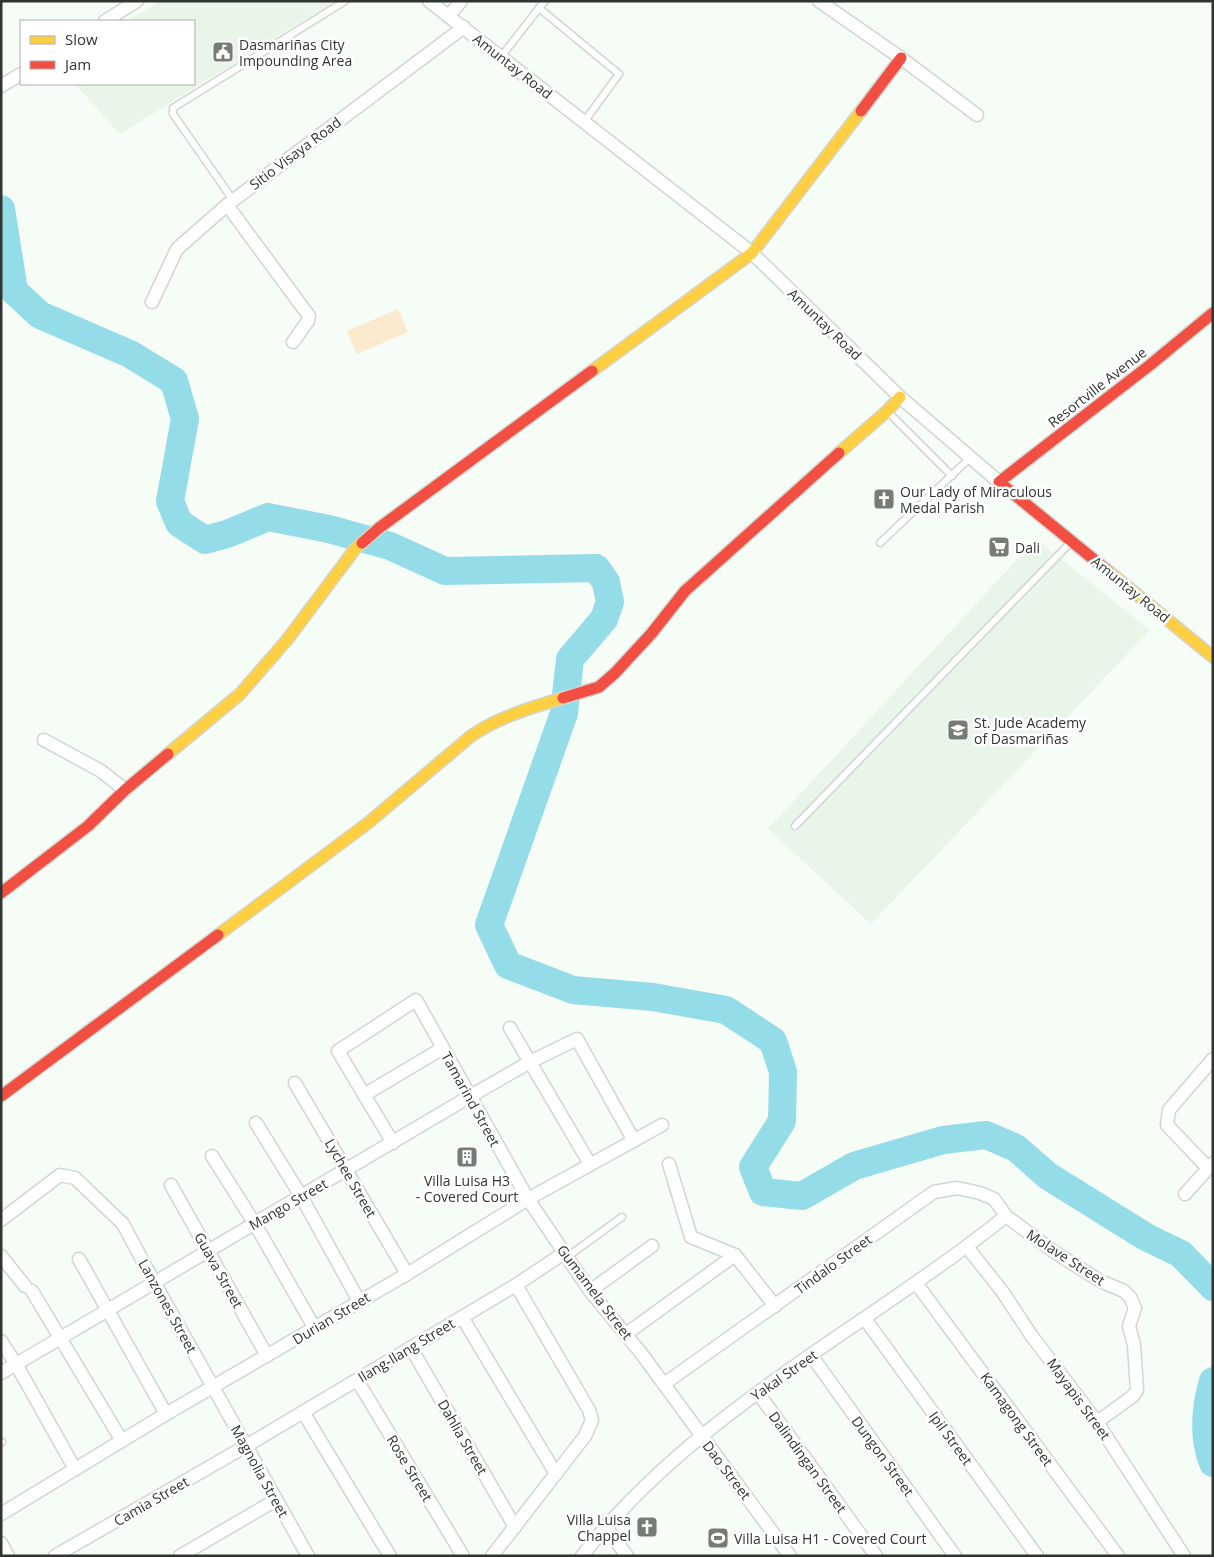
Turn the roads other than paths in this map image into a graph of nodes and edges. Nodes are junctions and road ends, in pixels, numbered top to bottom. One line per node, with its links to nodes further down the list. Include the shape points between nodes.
1 (136, 1): 9 (street)
2 (345, 1): 17 (lane, via 173,108 173,114)
3 (429, 1): 8 (street, Amuntay Road)
4 (461, 1): 8 (street)
5 (545, 1): 7 (lane)
6 (819, 1): 12 (street)
7 (539, 8): 11 (lane); 16 (lane, via 619,74)
8 (449, 16): 10 (street, Amuntay Road)
9 (107, 20)
10 (464, 27): 11 (street, Amuntay Road); 17 (street, Sitio Visaya Road)
11 (501, 57): 16 (street, Amuntay Road)
12 (901, 58): 15 (street); 18 (street)
13 (20, 75): 14 (street)
14 (1, 86)
15 (978, 115)
16 (584, 122): 18 (street, Amuntay Road)
17 (230, 202): 19 (street, Sitio Visaya Road, via 177,249); 21 (street, via 308,316 308,321)
18 (752, 253): 22 (street, Amuntay Road); 31 (street, via 379,528 356,549 287,640 240,694)
19 (152, 302)
20 (1213, 314): 26 (street, Resortville Avenue)
21 (292, 342)
22 (900, 397): 23 (street); 24 (street, Amuntay Road)
23 (887, 411): 25 (lane); 40 (street, via 685,591 615,673 598,687 496,721 472,736 368,823)
24 (970, 458): 25 (lane); 26 (street, Amuntay Road)
25 (952, 476): 28 (lane)
26 (999, 482): 27 (street, Amuntay Road)
27 (1071, 542): 29 (street, Amuntay Road); 32 (lane)
28 (880, 543)
29 (1213, 657)
30 (44, 740): 31 (street, via 101,771)
31 (125, 790): 33 (street, via 88,826)
32 (795, 826)
33 (1, 892)
34 (510, 1028): 37 (street)
35 (442, 1048): 39 (street); 39 (street, Tamarind Street, via 416,1000 338,1051); 41 (street, Tamarind Street)
36 (1213, 1059): 49 (street, via 1169,1110 1167,1125)
37 (530, 1062): 41 (street, Mango Street); 44 (street, Mango Street, via 577,1039); 47 (street)
38 (295, 1083): 50 (street, Lychee Street)
39 (364, 1095): 45 (street)
40 (1, 1096)
41 (470, 1097): 45 (street, Mango Street); 54 (street, Tamarind Street)
42 (256, 1124): 53 (street)
43 (662, 1125): 44 (street, Durian Street)
44 (634, 1140): 47 (street, Durian Street)
45 (392, 1143): 50 (street, Mango Street)
46 (212, 1156): 58 (street)
47 (590, 1164): 54 (street, Durian Street)
48 (670, 1164): 64 (street, via 691,1238)
49 (1210, 1165): 52 (street)
50 (346, 1170): 53 (street, Mango Street); 66 (street, Lychee Street)
51 (171, 1185): 61 (street, Guava Street)
52 (1185, 1194)
53 (302, 1196): 58 (street, Mango Street); 71 (street)
54 (528, 1198): 62 (street, Gumamela Street); 66 (street, Durian Street)
55 (1006, 1216): 60 (street, Yakal Street); 72 (street, Tindalo Street, via 994,1199 980,1193 957,1188 934,1192); 91 (street, Molave Street, via 1100,1281 1124,1291 1135,1308 1129,1326 1134,1345 1137,1390)
56 (622, 1217): 62 (lane)
57 (1, 1220): 67 (street, Lanzones Street, via 60,1175 75,1178 123,1224)
58 (255, 1224): 61 (street, Mango Street); 76 (street)
59 (652, 1246): 70 (street)
60 (967, 1247): 68 (street, Yakal Street); 91 (street, Mayapis Street)
61 (208, 1250): 67 (street, Mango Street); 81 (street, Guava Street)
62 (566, 1255): 69 (street, Ilang-Ilang Street); 70 (street, Gumamela Street)
63 (1, 1256): 78 (street, via 28,1289)
64 (735, 1256): 72 (street); 77 (street)
65 (78, 1259): 73 (street)
66 (407, 1274): 71 (street, Durian Street)
67 (154, 1282): 73 (street, Mango Street); 87 (street, Lanzones Street)
68 (916, 1283): 75 (street, Yakal Street); 115 (street, Kamagong Street)
69 (516, 1286): 74 (street, Ilang-Ilang Street); 96 (street, via 592,1420 586,1436)
70 (590, 1291): 77 (street, Gumamela Street)
71 (359, 1301): 76 (street, Durian Street)
72 (775, 1306): 86 (street, Tindalo Street)
73 (107, 1311): 78 (street, Mango Street); 90 (street)
74 (462, 1317): 80 (street, Ilang-Ilang Street); 96 (street)
75 (865, 1319): 82 (street, Yakal Street); 114 (street, Ipil Street)
76 (314, 1327): 81 (street, Durian Street)
77 (626, 1334): 86 (street, Gumamela Street)
78 (60, 1338): 83 (street, Mango Street); 93 (street)
79 (1, 1341): 83 (street)
80 (411, 1348): 85 (street, Ilang-Ilang Street); 100 (street, Dahlia Street)
81 (267, 1356): 87 (street, Durian Street)
82 (811, 1356): 88 (street, Yakal Street); 113 (street, Dungon Street)
83 (16, 1364): 84 (street, Mango Street); 95 (street)
84 (1, 1373)
85 (357, 1380): 89 (street, Ilang-Ilang Street); 108 (street, Rose Street)
86 (664, 1384): 92 (street, Dao Street)
87 (213, 1387): 90 (street, Durian Street); 94 (street, Magnolia Street)
88 (758, 1393): 92 (street, Yakal Street); 112 (street, Dalindingan Street)
89 (303, 1412): 94 (street, Ilang-Ilang Street); 107 (street)
90 (166, 1414): 93 (street, Durian Street)
91 (1097, 1422): 116 (street, Mayapis Street)
92 (701, 1436): 99 (street, Yakal Street, via 659,1471); 103 (street, Dao Street)
93 (122, 1441): 95 (street, Durian Street)
94 (246, 1446): 97 (street, Magnolia Street); 105 (street, Camia Street)
95 (75, 1469): 98 (street, Durian Street)
96 (556, 1474): 100 (street)
97 (276, 1500): 102 (street, Magnolia Street); 106 (street)
98 (1, 1514)
99 (605, 1526): 110 (street, Yakal Street); 111 (street)
100 (515, 1527): 109 (street)
101 (1, 1543): 104 (street)
102 (305, 1555)
103 (788, 1555)
104 (8, 1556)
105 (55, 1556)
106 (180, 1556)
107 (390, 1556)
108 (463, 1556)
109 (492, 1556)
110 (582, 1556)
111 (627, 1556)
112 (876, 1556)
113 (955, 1556)
114 (1037, 1556)
115 (1118, 1556)
116 (1184, 1556)

